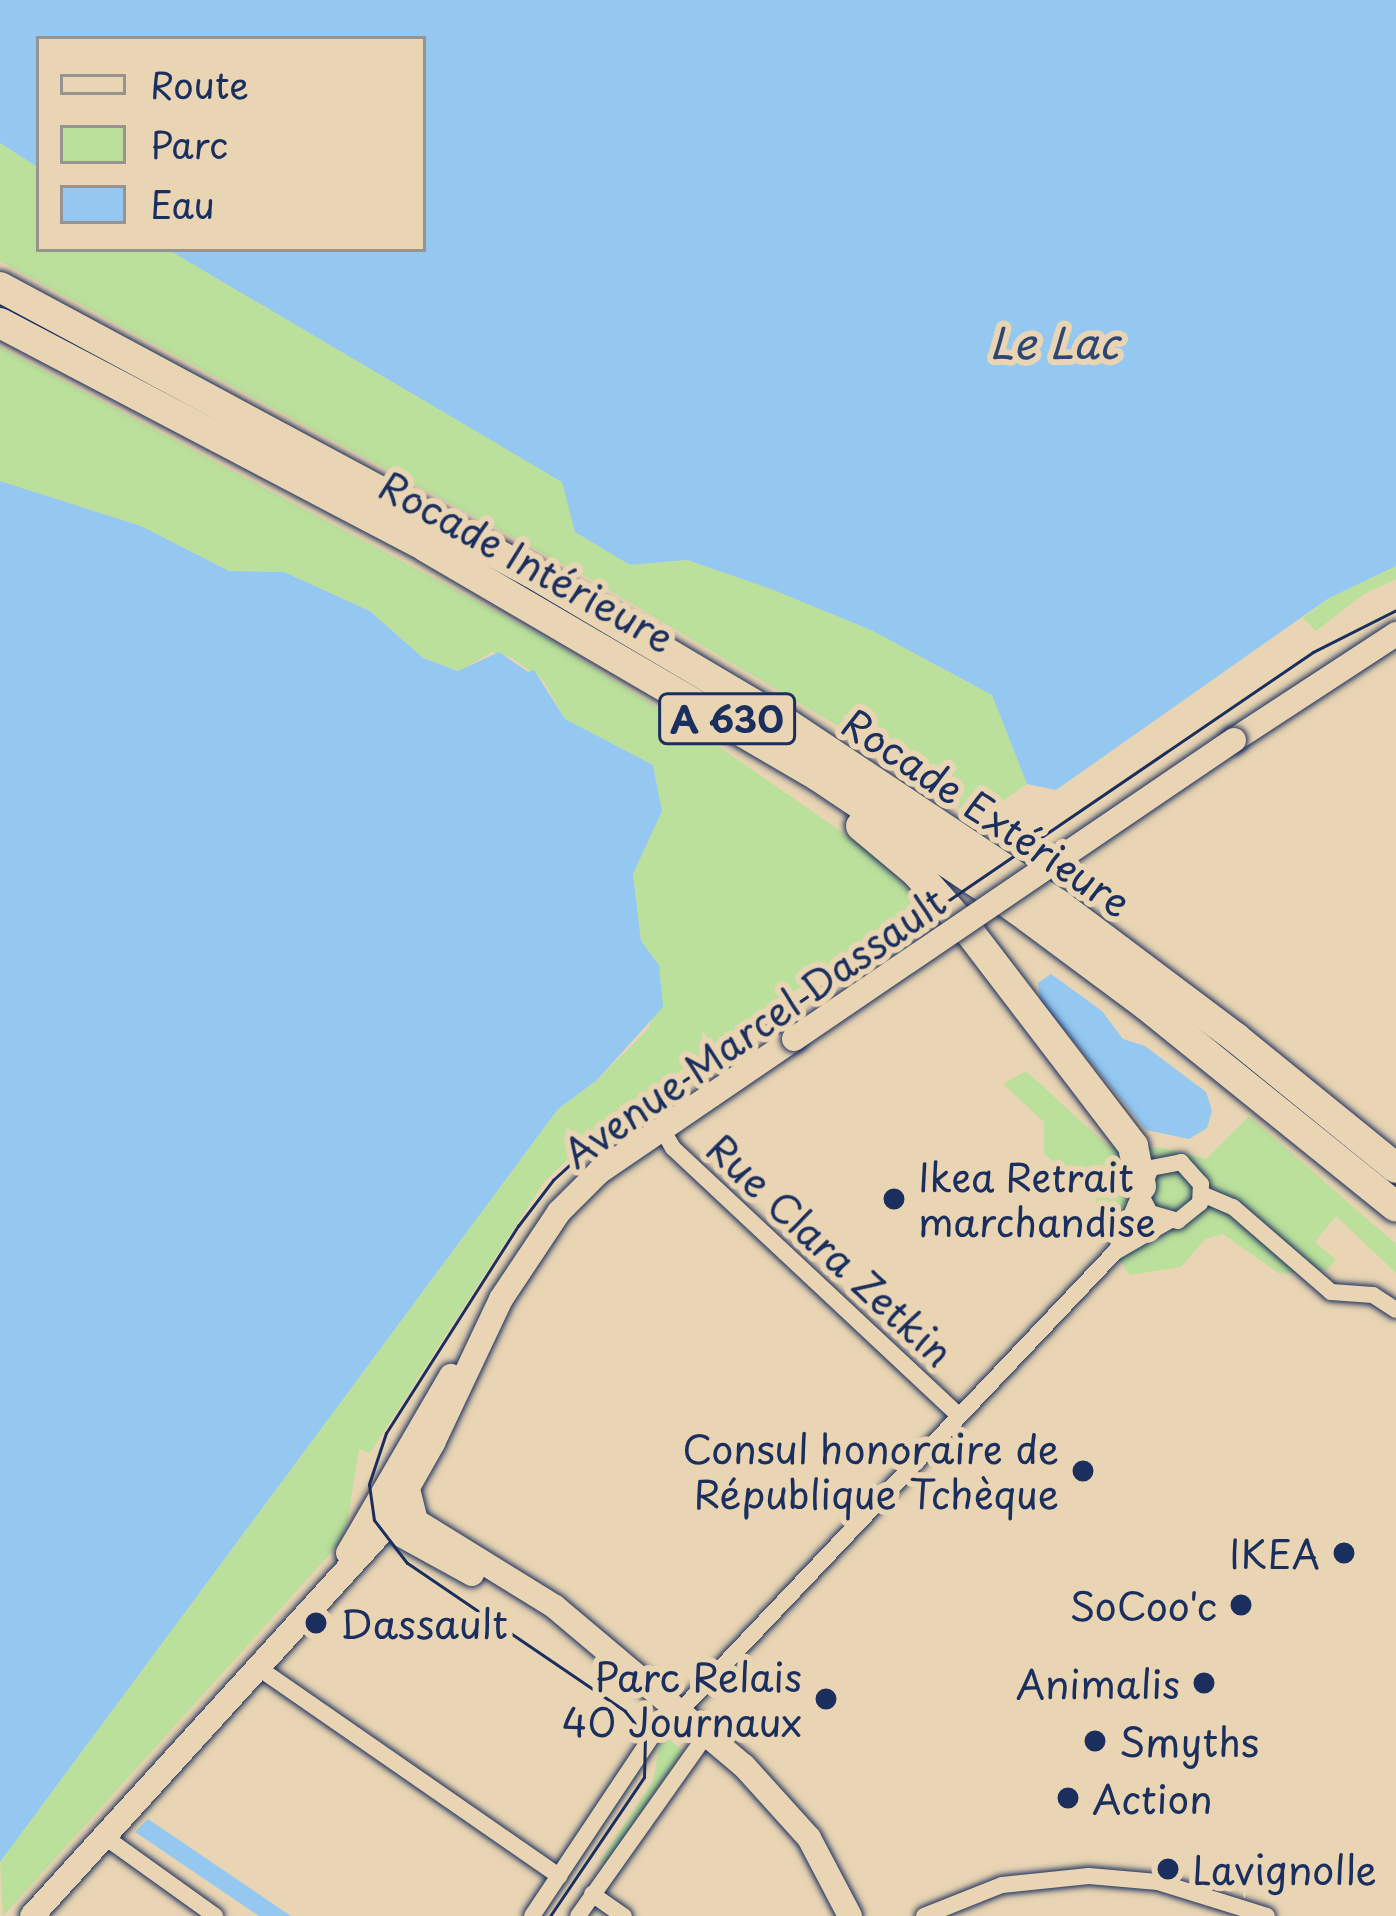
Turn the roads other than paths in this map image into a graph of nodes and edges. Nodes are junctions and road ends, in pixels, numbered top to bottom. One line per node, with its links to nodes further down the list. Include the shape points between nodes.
1 (0, 287): 6 (highway, Rocade Extérieure / A 630, via 532,573 786,723 1111,943)
2 (0, 323): 3 (highway, Rocade Intérieure / A 630)
3 (574, 630): 7 (highway, via 842,812 916,872 1133,1146); 9 (highway, Rocade Intérieure / A 630, via 818,776 1018,910)
4 (1396, 634): 5 (street, Avenue Marcel Dassault, bridge)
5 (662, 1129): 13 (street, Avenue Marcel Dassault, via 599,1172 559,1212); 14 (street, Rue Clara Zetkin, via 673,1148)
6 (1396, 1168)
7 (1141, 1191): 8 (street, via 1151,1168 1181,1162 1197,1174); 10 (street, via 1150,1213); 11 (street)
8 (1202, 1194): 10 (street, via 1187,1217); 12 (street, via 1233,1207 1330,1292 1373,1294)
9 (1396, 1207)
10 (1169, 1222): 11 (street)
11 (1115, 1252): 14 (street)
12 (1396, 1310)
13 (471, 1358): 15 (street, Avenue Marcel Dassault); 16 (street, Avenue Marcel Dassault, via 438,1395)
14 (959, 1416): 20 (street)
15 (408, 1489): 16 (street, Avenue Marcel Dassault); 17 (street, via 416,1521)
16 (378, 1521): 17 (street); 18 (street); 19 (street, Avenue Marcel Dassault)
17 (496, 1572): 18 (street, via 555,1607)
18 (576, 1630): 20 (street)
19 (260, 1669): 22 (street, Avenue Marcel Dassault); 23 (street)
20 (680, 1711): 21 (street); 23 (street, via 660,1724)
21 (707, 1734): 24 (street); 30 (street, via 789,1813)
22 (102, 1835): 25 (street, Avenue Marcel Dassault); 26 (street)
23 (559, 1876): 27 (street)
24 (592, 1894): 28 (street); 29 (street)
25 (32, 1916)
26 (215, 1916)
27 (532, 1916)
28 (578, 1916)
29 (624, 1916)
30 (850, 1916)
31 (924, 1916): 32 (street, via 1002,1885 1089,1876 1158,1882)
32 (1267, 1916)

